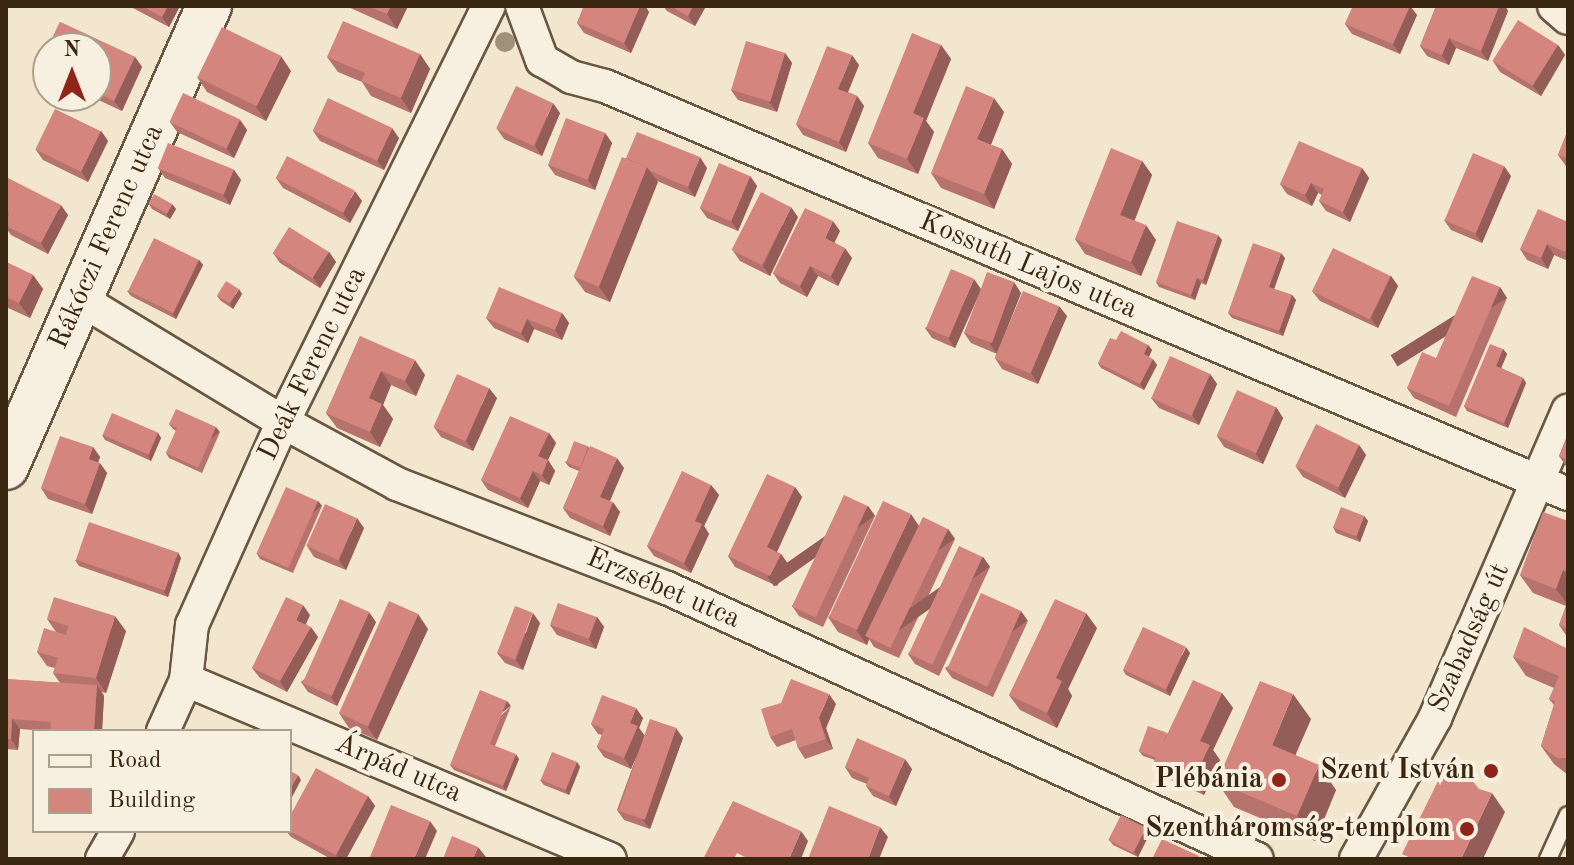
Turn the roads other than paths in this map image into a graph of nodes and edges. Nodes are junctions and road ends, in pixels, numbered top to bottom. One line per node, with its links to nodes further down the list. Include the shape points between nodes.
1 (209, 6): 6 (street, Rákóczi Ferenc utca)
2 (489, 6): 8 (street, Deák Ferenc utca)
3 (522, 6): 10 (street, Kossuth Lajos utca, via 542,60 571,77 605,86)
4 (1554, 6): 5 (street)
5 (1568, 18)
6 (80, 299): 8 (street, Erzsébet utca); 9 (street, Rákóczi Ferenc utca)
7 (1568, 410): 10 (street, Szabadság út)
8 (283, 422): 11 (street, Deák Ferenc utca, via 192,625); 17 (street, Erzsébet utca, via 397,484 667,588)
9 (6, 467)
10 (1554, 488): 18 (street, Szabadság út)
11 (186, 680): 12 (street, Deák Ferenc utca); 16 (street, Árpád utca)
12 (164, 729)
13 (1568, 815): 19 (lane)
14 (117, 833): 15 (street)
15 (102, 859)
16 (610, 859)
17 (1257, 859)
18 (1356, 859)
19 (1548, 859)

